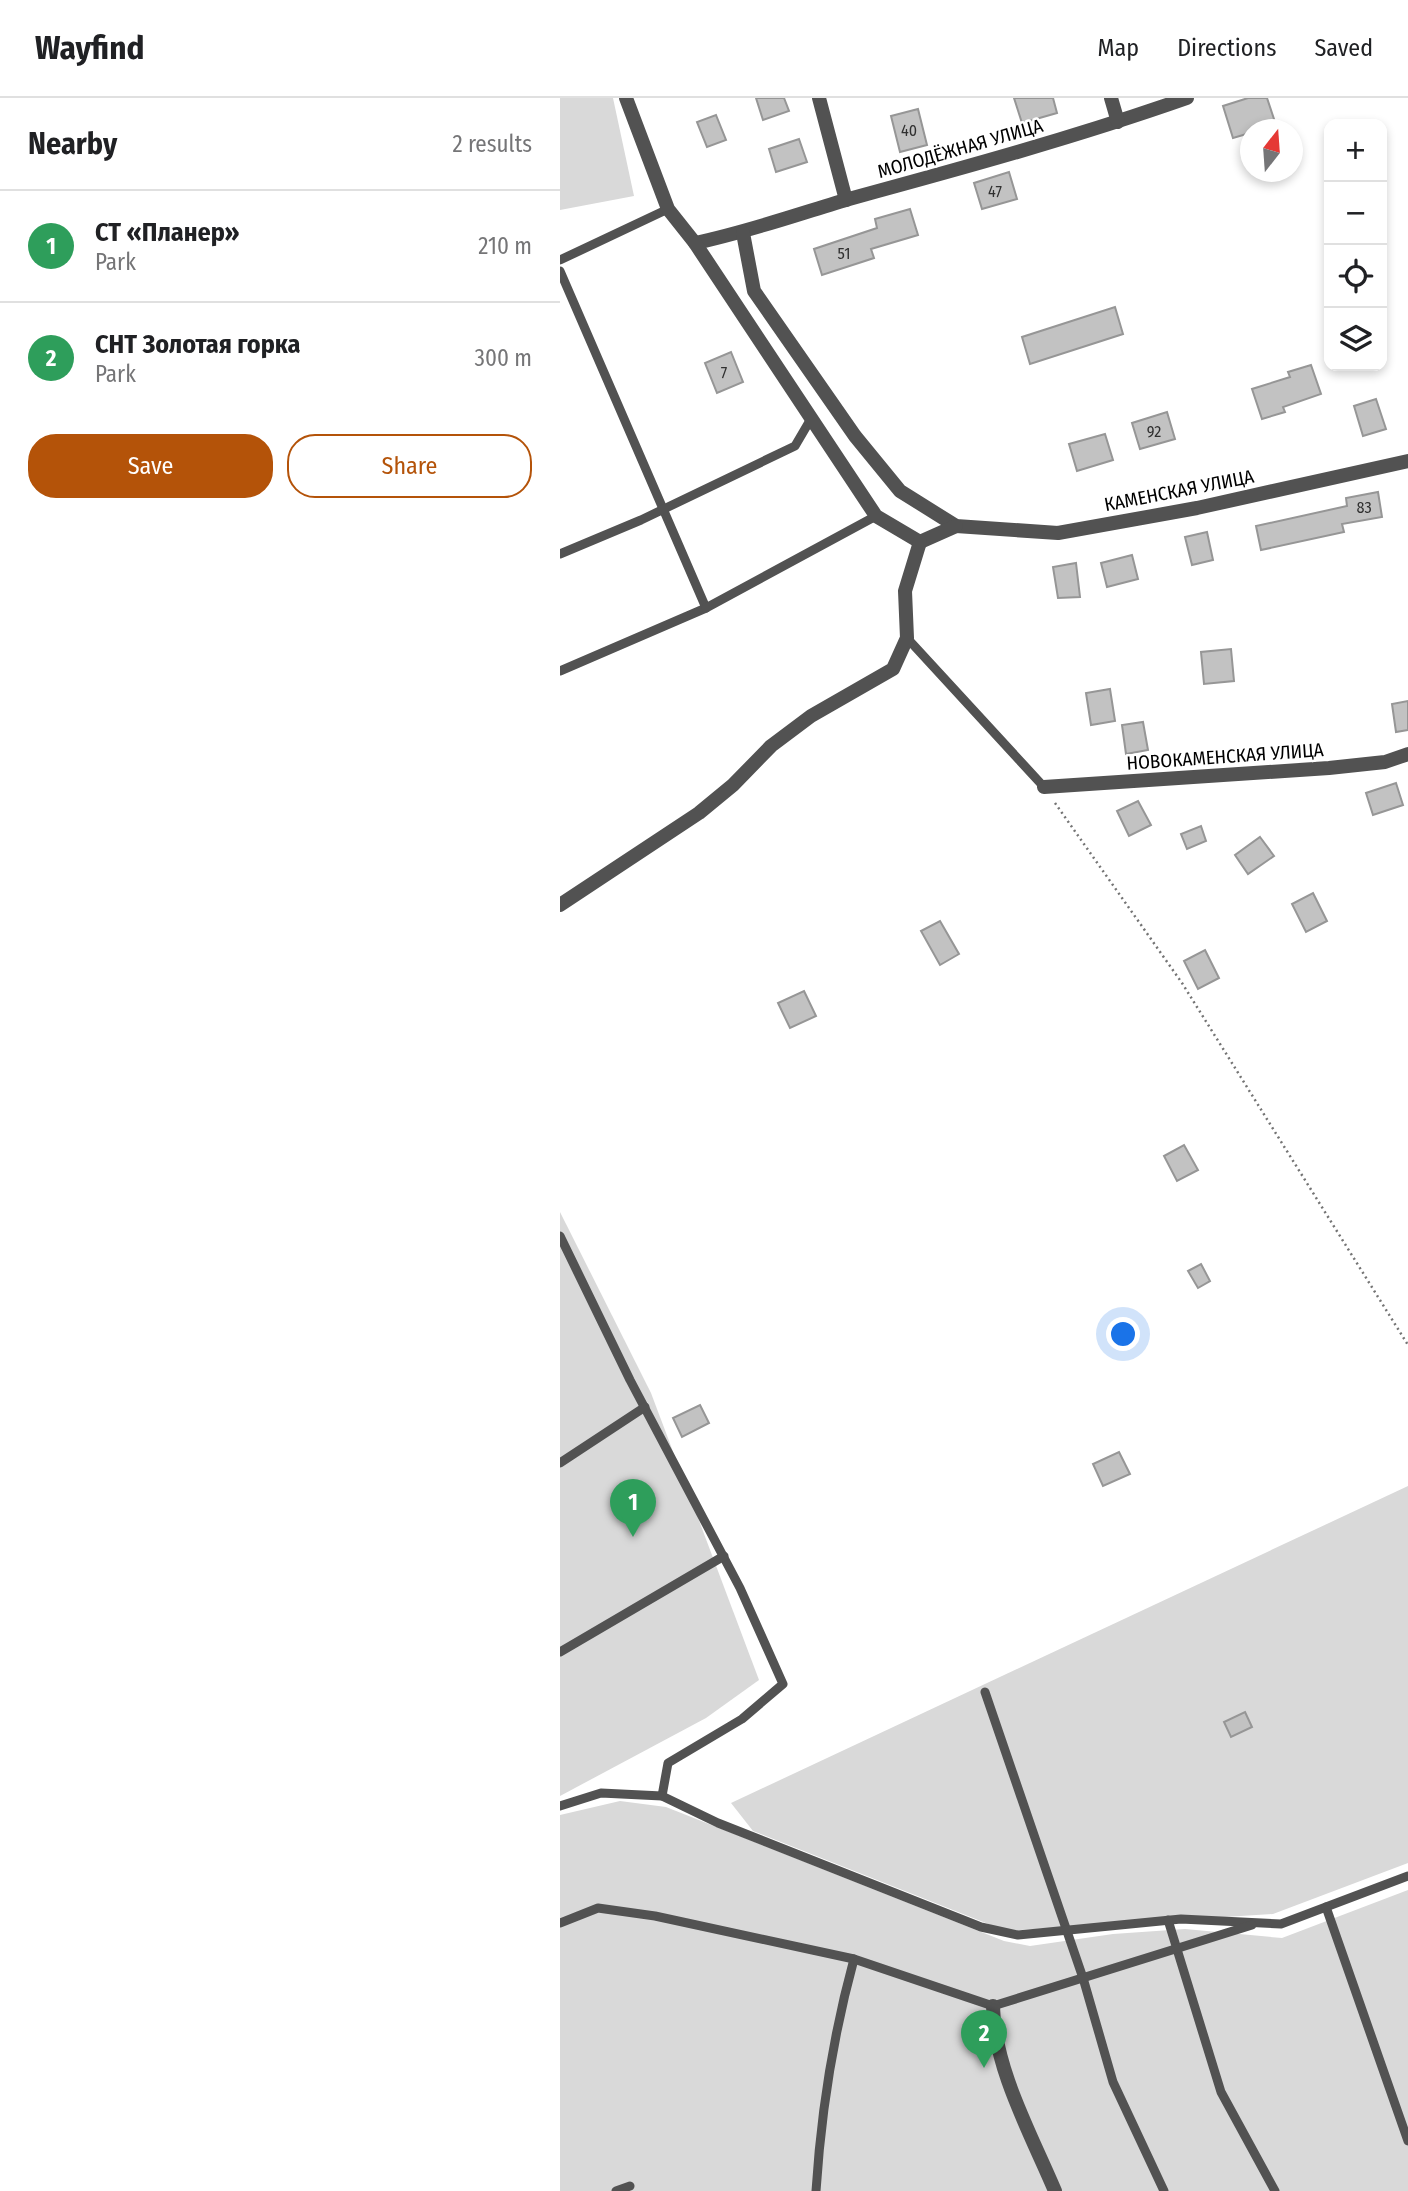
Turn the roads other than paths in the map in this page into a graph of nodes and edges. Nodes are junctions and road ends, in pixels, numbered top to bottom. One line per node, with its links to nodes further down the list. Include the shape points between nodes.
1 (626, 98): 7 (street)
2 (819, 98): 6 (street)
3 (1111, 98): 5 (street)
4 (1187, 98): 5 (street, МОЛОДЁЖНАЯ УЛИЦА)
5 (1118, 122): 6 (street, МОЛОДЁЖНАЯ УЛИЦА)
6 (846, 200): 8 (street, МОЛОДЁЖНАЯ УЛИЦА)
7 (668, 209): 9 (street); 10 (lane)
8 (743, 233): 9 (street, МОЛОДЁЖНАЯ УЛИЦА); 16 (street, via 754,290 855,436 900,491)
9 (695, 243): 12 (street)
10 (560, 260)
11 (560, 271): 14 (lane)
12 (813, 417): 14 (lane, via 795,446); 15 (street)
13 (1408, 461): 16 (street, КАМЕНСКАЯ УЛИЦА, via 1197,508 1058,533)
14 (664, 509): 18 (lane); 19 (lane)
15 (876, 516): 17 (street); 19 (lane)
16 (956, 526): 17 (street)
17 (920, 542): 20 (street, via 905,591)
18 (560, 554)
19 (706, 608): 21 (lane)
20 (907, 638): 23 (lane); 24 (street, via 893,669 811,716 771,746 699,813)
21 (560, 671)
22 (1408, 754): 23 (street, НОВОКАМЕНСКАЯ УЛИЦА, via 1385,762 1329,768)
23 (1044, 787)
24 (560, 905)
25 (560, 1236): 26 (lane)
26 (645, 1407): 27 (lane); 28 (lane)
27 (560, 1463)
28 (723, 1556): 29 (lane); 31 (lane, via 783,1684 742,1719 668,1763)
29 (560, 1652)
30 (985, 1692): 38 (lane)
31 (662, 1796): 32 (lane, via 601,1793); 38 (lane, via 718,1823 981,1927 1018,1936)
32 (560, 1806)
33 (1408, 1876): 34 (lane)
34 (1326, 1907): 37 (lane, via 1281,1924); 43 (lane)
35 (1168, 1920): 37 (lane); 38 (lane); 39 (lane)
36 (560, 1923): 40 (lane, via 598,1908)
37 (1257, 1923): 39 (lane)
38 (1067, 1931): 41 (lane)
39 (1177, 1949): 41 (lane); 49 (lane, via 1221,2092)
40 (854, 1959): 42 (lane); 46 (lane, via 825,2088)
41 (1083, 1978): 42 (lane); 48 (lane, via 1113,2082)
42 (993, 2006): 47 (street, via 1006,2072)
43 (1408, 2141)
44 (630, 2186): 45 (lane)
45 (617, 2191)
46 (816, 2191)
47 (1055, 2191)
48 (1164, 2191)
49 (1275, 2191)

